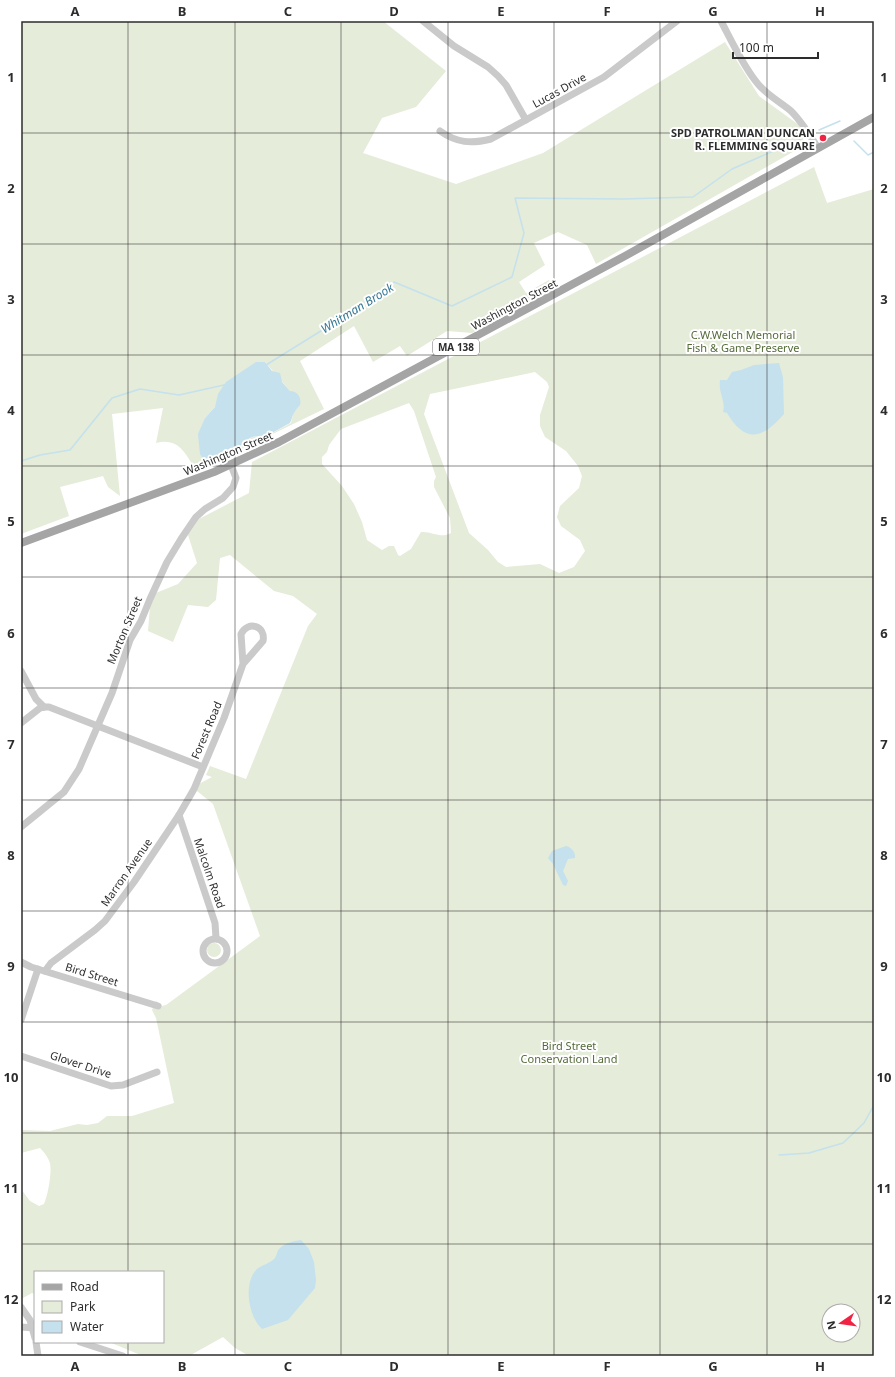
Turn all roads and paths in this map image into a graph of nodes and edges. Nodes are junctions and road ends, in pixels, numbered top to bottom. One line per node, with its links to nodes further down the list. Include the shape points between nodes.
1 (423, 21): 5 (street, via 498,76)
2 (677, 21): 5 (street, Lucas Drive, via 608,74)
3 (721, 21): 7 (street, via 758,84 798,118)
4 (874, 117): 7 (main road, Washington Street / MA 138)
5 (526, 120): 6 (street, Lucas Drive, via 491,139 478,142 456,141)
6 (440, 131)
7 (818, 148): 8 (main road, Washington Street / MA 138, via 317,423)
8 (231, 465): 9 (main road, Washington Street / MA 138); 14 (street, Morton Street, via 236,478 233,487 223,498 196,517 167,562 130,640)
9 (21, 543)
10 (243, 664): 10 (street, Forest Road, via 241,634 247,627 257,627 262,631 263,641); 15 (street, Forest Road)
11 (21, 671): 12 (street, via 36,699)
12 (44, 707): 13 (street); 14 (street, Forest Road)
13 (21, 723)
14 (98, 726): 15 (street, Forest Road); 17 (street, Morton Street, via 79,769 64,792)
15 (203, 767): 16 (street, Marron Avenue)
16 (179, 815): 18 (street, Malcolm Road, via 215,923); 20 (street, Marron Avenue, via 105,921)
17 (21, 827)
18 (216, 938)
19 (21, 962): 20 (street, Bird Street)
20 (42, 970): 21 (street, Bird Street); 22 (street)
21 (158, 1006)
22 (21, 1020)
23 (21, 1056): 24 (street, Glover Drive, via 112,1086 126,1084)
24 (157, 1072)
25 (21, 1307): 27 (street)
26 (21, 1327): 27 (street)
27 (33, 1327)
28 (36, 1343): 30 (street)
29 (83, 1343): 31 (street)
30 (38, 1356)
31 (123, 1356)

